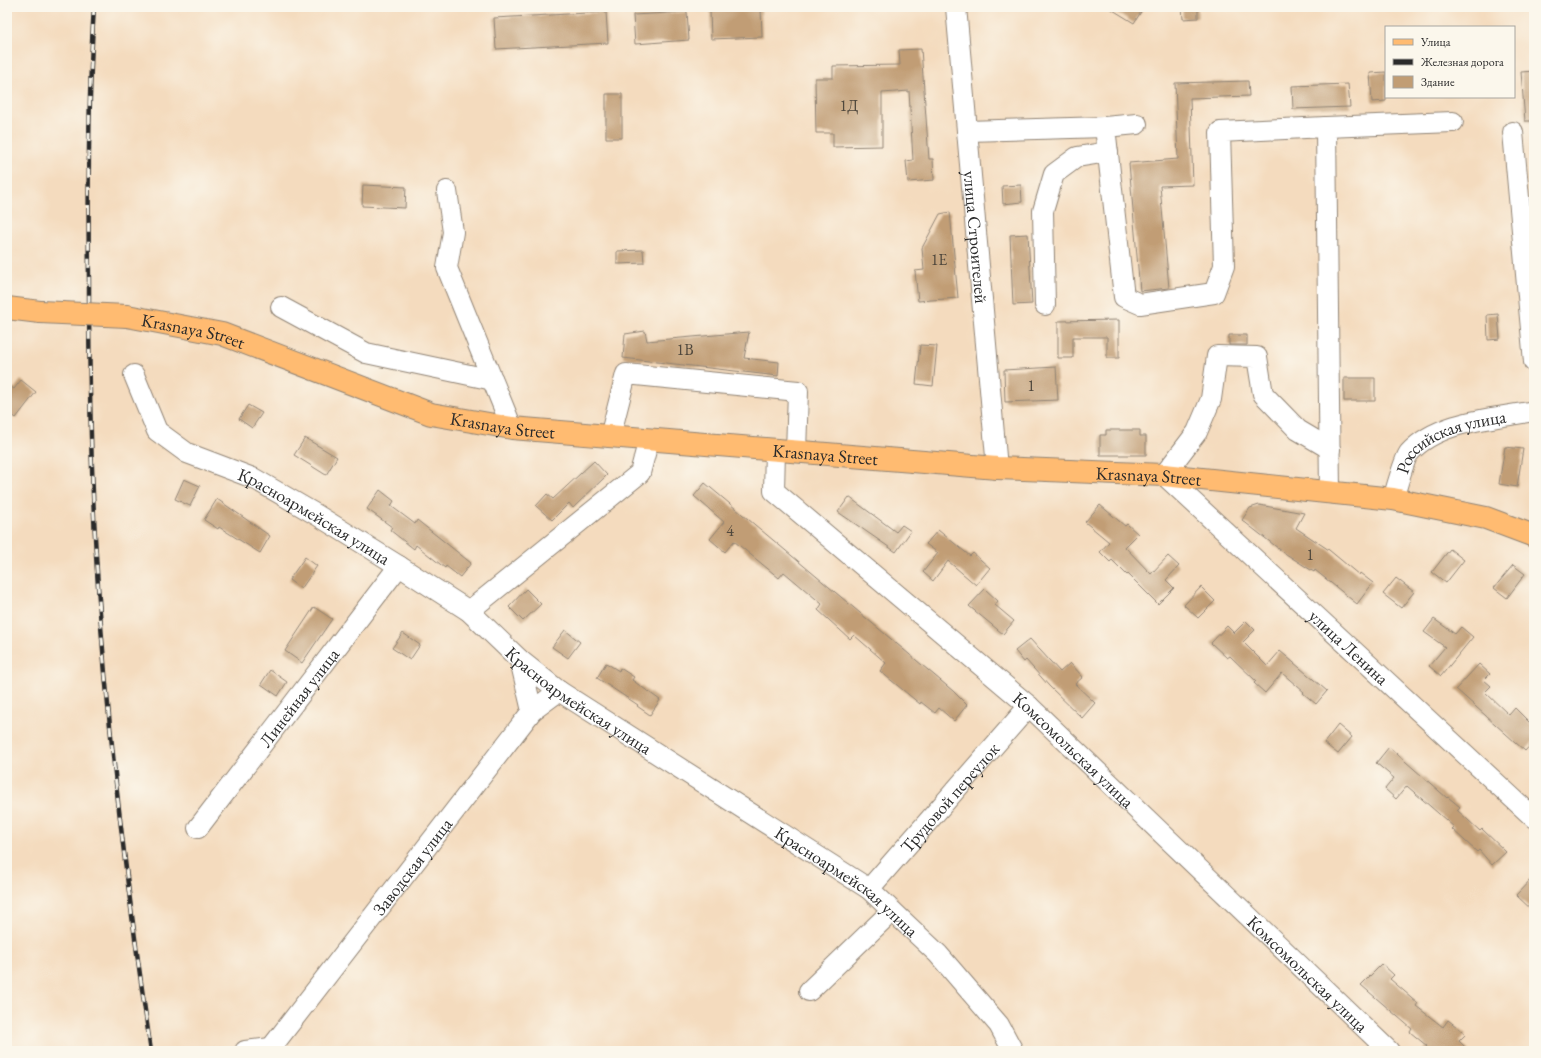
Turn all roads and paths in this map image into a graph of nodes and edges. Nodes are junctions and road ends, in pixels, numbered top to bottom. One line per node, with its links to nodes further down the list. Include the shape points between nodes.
1 (956, 7): 6 (street, улица Строителей)
2 (1453, 122): 5 (street)
3 (1138, 124): 4 (street)
4 (1105, 127): 6 (street); 8 (street)
5 (1326, 127): 8 (street, via 1220,132 1224,266 1214,293 1140,304 1124,297); 21 (street)
6 (967, 131): 23 (street, улица Строителей)
7 (1513, 132): 10 (street)
8 (1108, 152): 11 (street, via 1077,157 1054,174 1043,211)
9 (447, 191): 16 (street, via 453,232 447,268)
10 (1528, 224): 14 (street)
11 (1045, 305)
12 (281, 307): 16 (street, via 366,353)
13 (7, 308): 18 (main road, Krasnaya Street, bridge, via 127,316 222,334 431,414)
14 (1534, 362)
15 (134, 375): 28 (street, Красноармейская улица, via 157,431 187,453 253,478)
16 (493, 380): 18 (street)
17 (1534, 411): 26 (street, Российская улица, via 1436,432 1408,454)
18 (512, 428): 19 (main road, Krasnaya Street)
19 (610, 437): 20 (main road, Krasnaya Street); 22 (street, via 626,374 798,391)
20 (649, 439): 22 (main road, Krasnaya Street); 29 (street, via 640,473)
21 (1330, 449): 24 (street, via 1298,430 1262,394 1257,357 1217,356 1211,399 1197,432); 25 (street)
22 (785, 451): 23 (main road, Krasnaya Street); 32 (street, Комсомольская улица, via 774,491)
23 (998, 468): 24 (main road, Krasnaya Street)
24 (1164, 475): 25 (main road, Krasnaya Street); 34 (street, улица Ленина)
25 (1330, 493): 26 (main road, Krasnaya Street)
26 (1393, 499): 27 (main road, Krasnaya Street, via 1486,518)
27 (1534, 536)
28 (399, 566): 29 (street, Красноармейская улица); 35 (street, Линейная улица)
29 (469, 612): 30 (street, Красноармейская улица)
30 (520, 660): 31 (street, Красноармейская улица); 33 (street)
31 (559, 690): 33 (street, Заводская улица); 36 (street, Красноармейская улица)
32 (1029, 706): 36 (street, Трудовой переулок); 41 (street, Комсомольская улица)
33 (532, 711): 39 (street, Заводская улица)
34 (1534, 818)
35 (198, 828)
36 (869, 889): 37 (street, Красноармейская улица)
37 (892, 911): 38 (street); 40 (street, Красноармейская улица, via 938,954 994,1019)
38 (809, 991)
39 (260, 1050)
40 (1012, 1051)
41 (1389, 1051)

